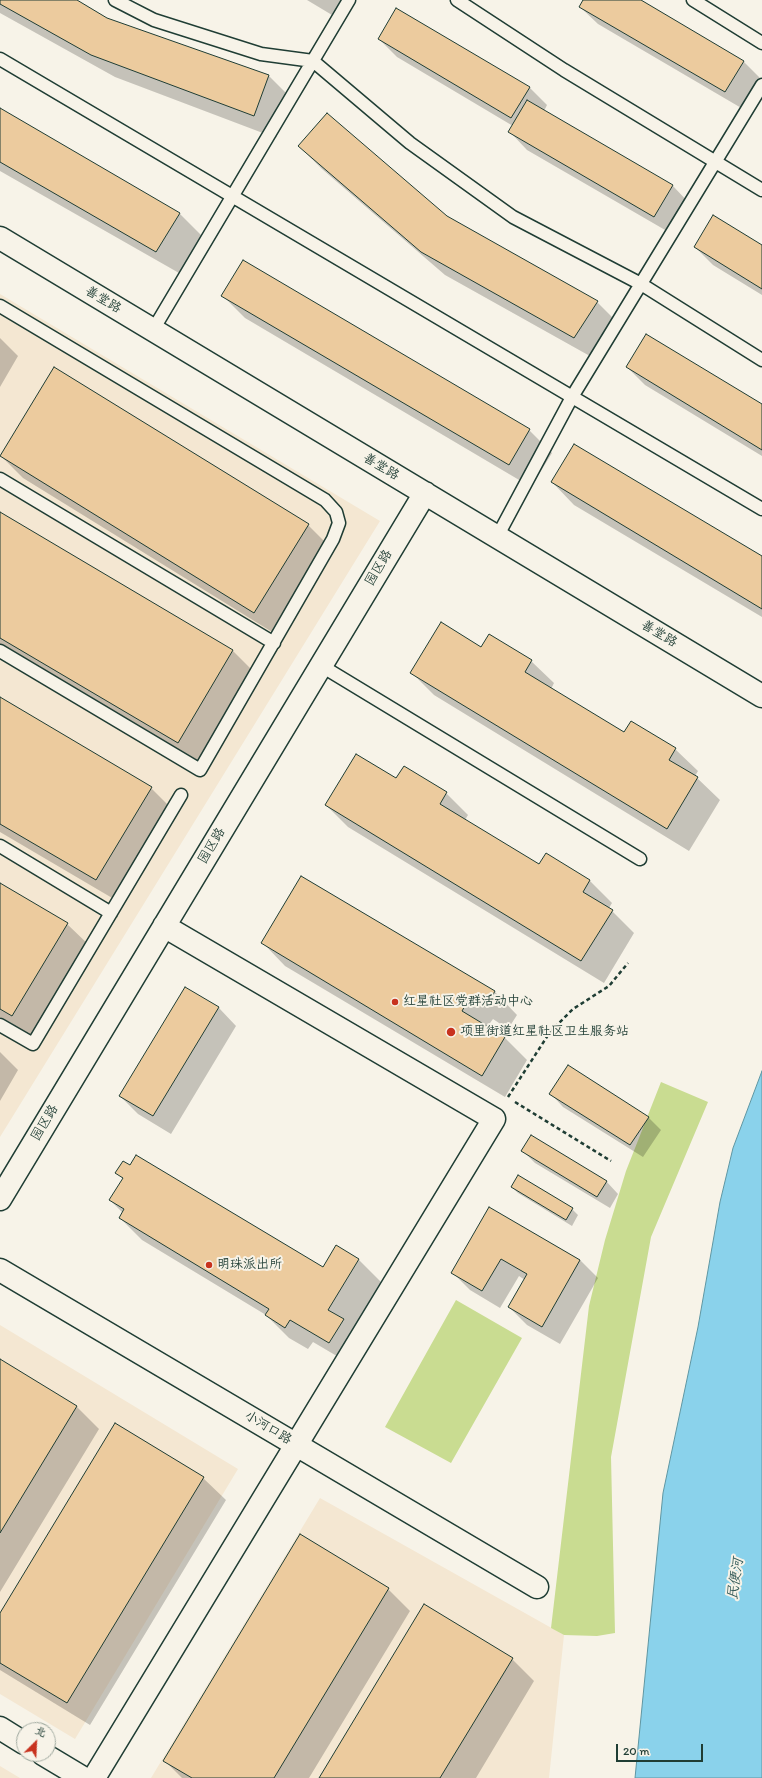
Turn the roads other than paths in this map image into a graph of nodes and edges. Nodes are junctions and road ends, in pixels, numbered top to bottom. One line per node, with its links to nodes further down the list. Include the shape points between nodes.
1 (115, 0): 7 (lane, via 154,20 261,54)
2 (349, 0): 7 (lane)
3 (457, 0): 9 (lane, via 564,70)
4 (693, 0): 5 (lane)
5 (762, 43)
6 (0, 59): 11 (lane)
7 (313, 61): 11 (lane); 13 (lane, via 410,143 513,217)
8 (762, 85): 9 (lane)
9 (714, 162): 10 (lane); 13 (lane)
10 (762, 190)
11 (232, 196): 15 (lane); 17 (lane)
12 (0, 238): 15 (street, 善堂路)
13 (641, 284): 16 (lane); 17 (lane)
14 (0, 306): 22 (lane, via 325,500 336,512 339,523 333,539)
15 (153, 330): 19 (street, 善堂路)
16 (762, 360)
17 (572, 397): 20 (lane); 21 (lane)
18 (0, 479): 22 (lane)
19 (425, 493): 21 (street, 善堂路); 24 (street, 园区路)
20 (762, 509)
21 (497, 537): 25 (street, 善堂路)
22 (274, 643): 23 (lane, via 200,770)
23 (0, 651)
24 (320, 665): 28 (lane); 30 (street, 园区路)
25 (762, 696)
26 (181, 795): 29 (lane)
27 (0, 846): 29 (lane)
28 (640, 859)
29 (111, 913): 31 (lane, via 33,1044)
30 (164, 926): 32 (street, 园区路); 34 (street, via 494,1119)
31 (0, 1025)
32 (0, 1199)
33 (0, 1270): 34 (street, 小河口路)
34 (296, 1445): 35 (street, 小河口路); 40 (street)
35 (537, 1587)
36 (0, 1728): 37 (street)
37 (16, 1738)
38 (56, 1762): 39 (street)
39 (83, 1778)
40 (94, 1778)

